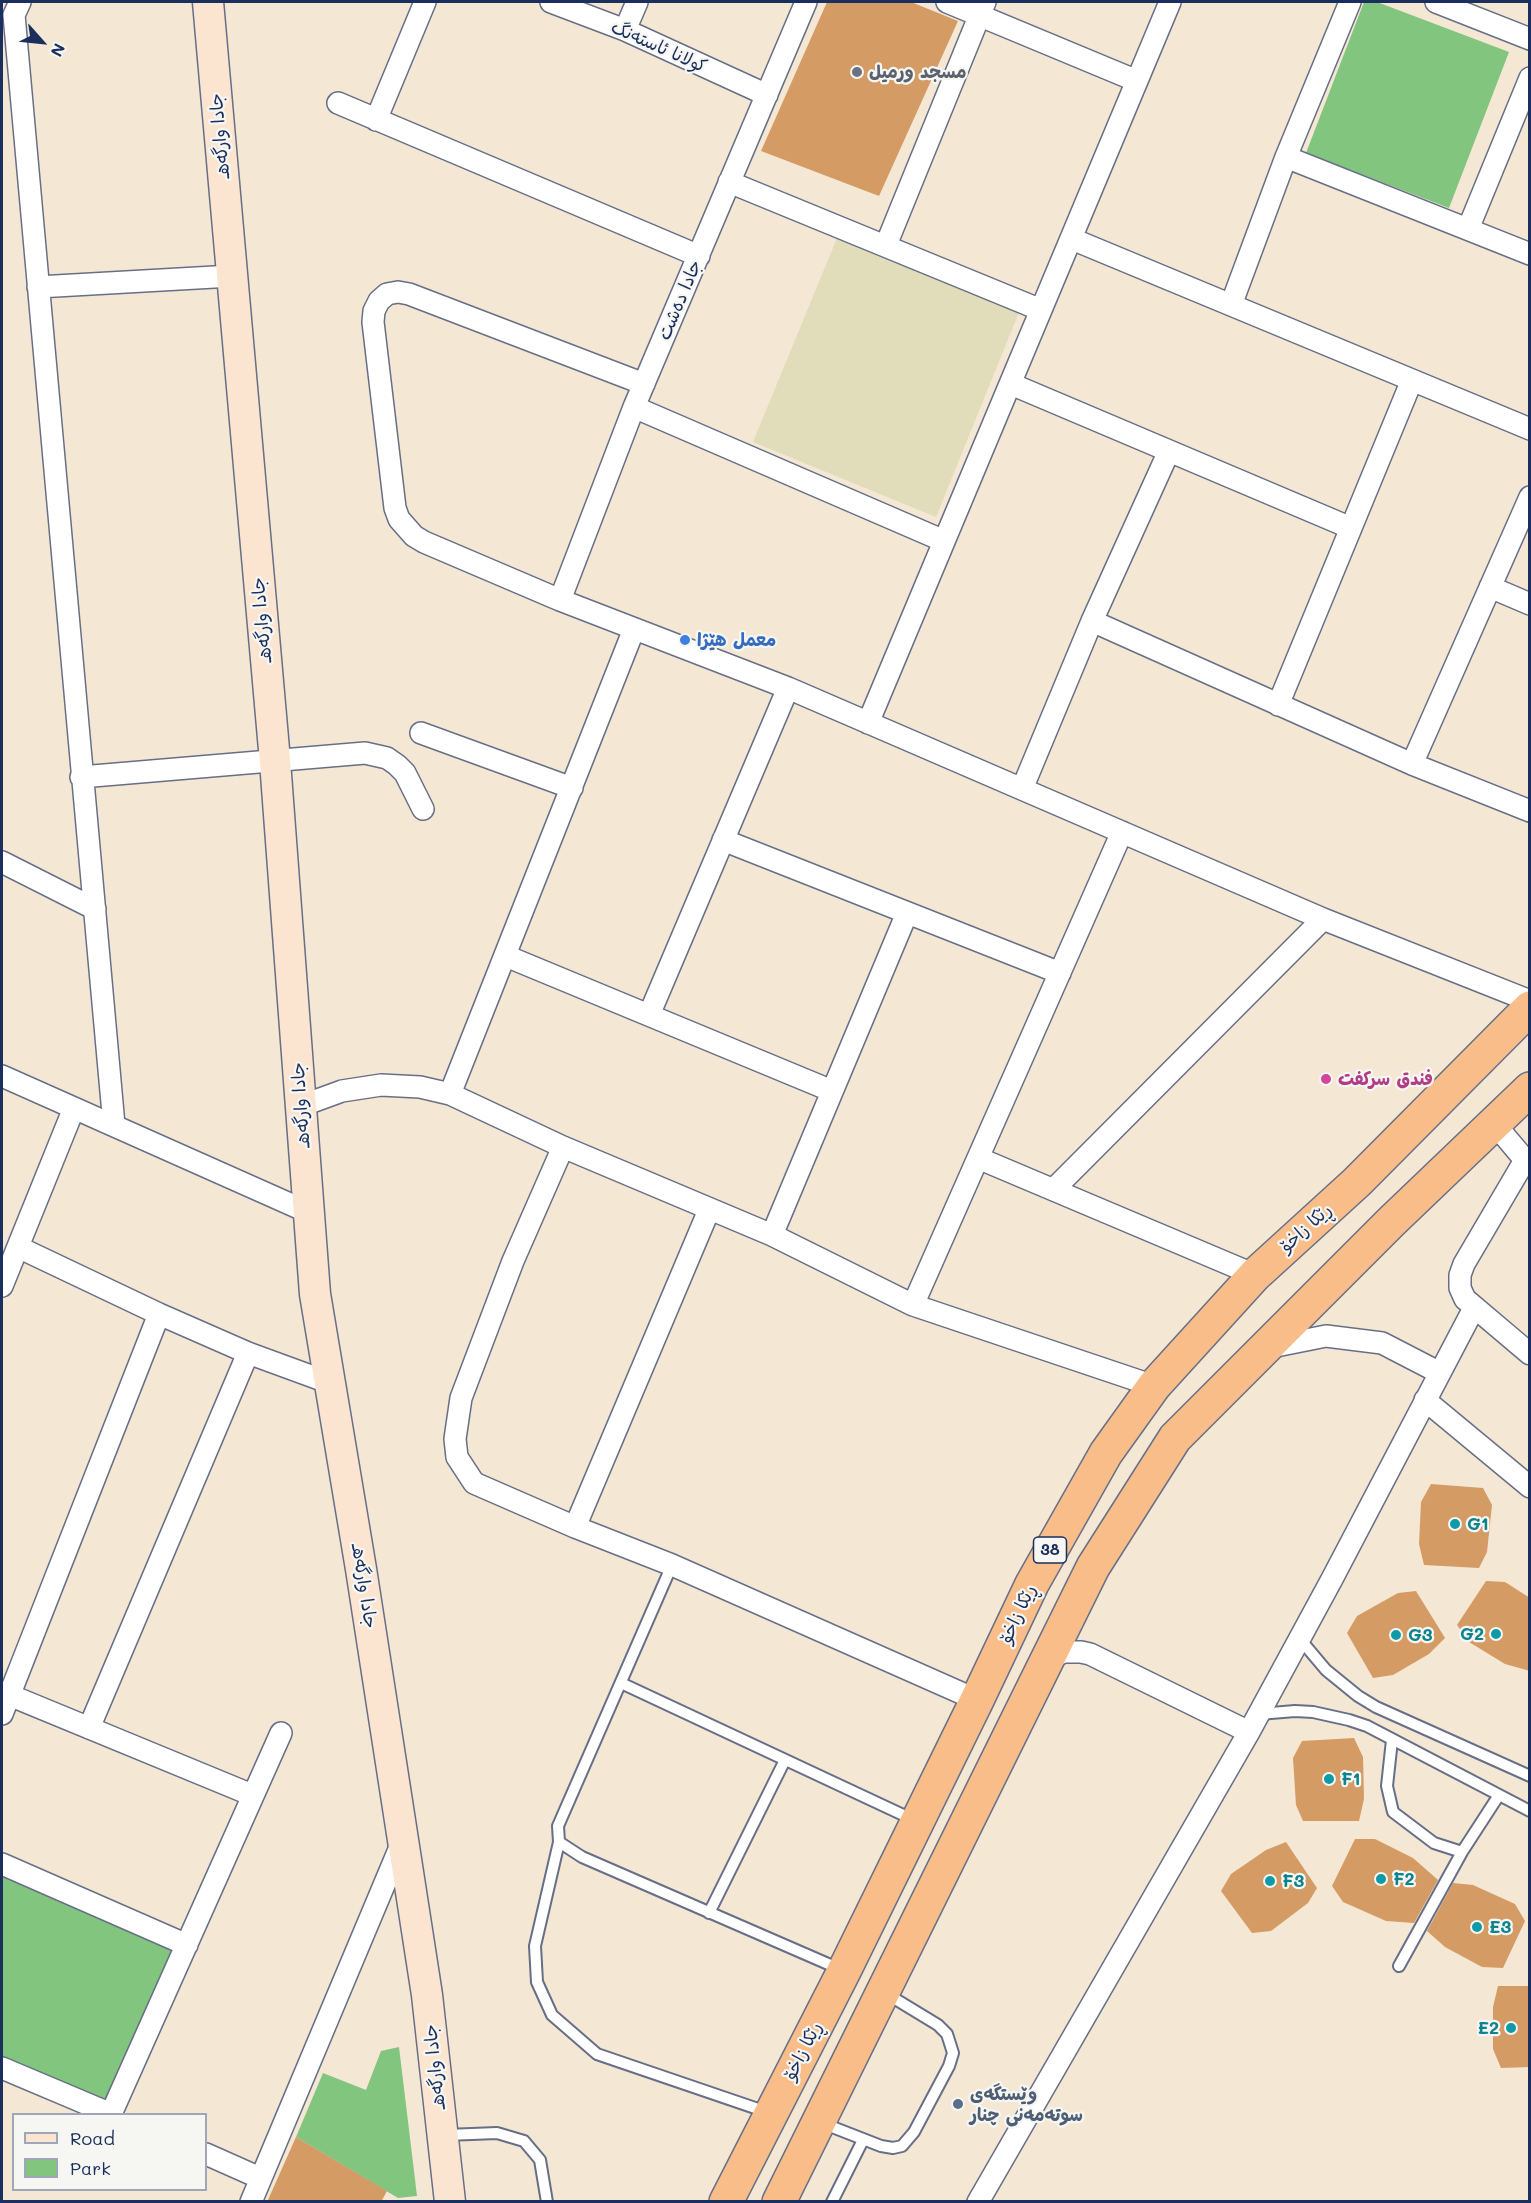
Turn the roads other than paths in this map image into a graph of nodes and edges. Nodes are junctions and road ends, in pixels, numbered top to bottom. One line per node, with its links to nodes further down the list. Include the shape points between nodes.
1 (20, 2): 27 (street, via 14,15)
2 (208, 2): 26 (street, جادا وارگه‌هـ)
3 (425, 2): 18 (street)
4 (551, 2): 12 (street, کولانا ئاستەنگ)
5 (637, 2): 12 (street)
6 (806, 2): 16 (street, جادا دەشت)
7 (947, 2): 11 (street)
8 (1170, 2): 15 (street)
9 (1350, 2): 19 (street)
10 (1436, 2): 13 (street)
11 (982, 8): 15 (street); 23 (street)
12 (625, 30): 16 (street, کولانا ئاستەنگ)
13 (1530, 39)
14 (1530, 78): 21 (street)
15 (1137, 81): 22 (street)
16 (767, 95): 20 (street, جادا دەشت)
17 (338, 103): 18 (street)
18 (376, 120): 25 (street)
19 (1286, 157): 21 (street); 28 (street)
20 (729, 182): 23 (street); 25 (street, جادا دەشت)
21 (1468, 229): 24 (street)
22 (1072, 239): 28 (street); 29 (street)
23 (886, 245): 29 (street)
24 (1530, 254)
25 (699, 256): 31 (street, جادا دەشت)
26 (232, 276): 27 (street); 48 (street, جادا وارگه‌هـ)
27 (38, 286): 50 (street)
28 (1231, 305): 30 (street)
29 (1041, 309): 32 (street)
30 (1412, 380): 34 (street); 37 (street)
31 (644, 384): 33 (street, جادا دەشت); 40 (street, via 409,294 387,294 374,311 399,519 424,542)
32 (1011, 384): 35 (street); 38 (street)
33 (634, 408): 38 (street); 40 (street, جادا دەشت)
34 (1530, 429)
35 (1169, 451): 37 (street); 42 (street)
36 (1530, 497): 39 (street)
37 (1351, 528): 45 (street)
38 (944, 542): 46 (street)
39 (1490, 586): 41 (street); 49 (street)
40 (560, 600): 43 (street)
41 (1530, 604)
42 (1092, 621): 45 (street); 52 (street)
43 (634, 629): 44 (street); 51 (street)
44 (788, 688): 46 (street); 56 (street)
45 (1278, 705): 49 (street)
46 (868, 723): 52 (street)
47 (421, 733): 51 (street)
48 (275, 761): 50 (street); 53 (street, via 376,754 405,773); 70 (street, جادا وارگه‌هـ)
49 (1412, 764): 54 (street)
50 (81, 777): 58 (street)
51 (572, 788): 61 (street)
52 (1022, 789): 55 (street)
53 (423, 809)
54 (1530, 811)
55 (1122, 832): 60 (street); 62 (street)
56 (723, 840): 59 (street); 65 (street)
57 (2, 862): 58 (street)
58 (95, 909): 73 (street)
59 (907, 913): 62 (street); 68 (street)
60 (1323, 919): 63 (street); 77 (street)
61 (506, 956): 65 (street); 69 (street)
62 (1060, 973): 75 (street)
63 (1530, 1002)
64 (1530, 1008): 82 (highway, ڕێکا زاخۆ / 38, via 1357,1182)
65 (649, 1016): 68 (street)
66 (2, 1076): 71 (street)
67 (1530, 1089): 72 (highway, 38)
68 (832, 1091): 80 (street)
69 (450, 1094): 70 (street, via 420,1087 381,1085 342,1091); 74 (street)
70 (301, 1106): 79 (street, جادا وارگه‌هـ)
71 (74, 1108): 73 (street); 81 (street)
72 (1493, 1122): 76 (street); 87 (highway, 38)
73 (114, 1125): 79 (street)
74 (563, 1147): 78 (street); 95 (street, via 460,1398 455,1439 457,1457 474,1483)
75 (978, 1158): 77 (street); 84 (street)
76 (1527, 1163): 85 (street, via 1464,1263 1460,1287)
77 (1054, 1189): 82 (street)
78 (709, 1210): 80 (street); 95 (street)
79 (310, 1214): 91 (street, جادا وارگه‌هـ, via 315,1294)
80 (772, 1235): 84 (street)
81 (18, 1247): 83 (street); 86 (street)
82 (1255, 1275): 92 (highway, ڕێکا زاخۆ / 38)
83 (2, 1286)
84 (913, 1305): 92 (street)
85 (1474, 1308): 89 (street); 90 (street)
86 (159, 1314): 88 (street); 102 (street)
87 (1265, 1348): 90 (street, via 1326,1336 1382,1344); 97 (highway, 38, via 1175,1438 1093,1567)
88 (248, 1353): 91 (street); 105 (street)
89 (1530, 1354)
90 (1440, 1373): 93 (street)
91 (330, 1383): 114 (street, جادا وارگه‌هـ)
92 (1154, 1386): 103 (highway, ڕێکا زاخۆ / 38, via 1106,1453 1032,1584)
93 (1425, 1400): 94 (street); 98 (street)
94 (1530, 1486)
95 (574, 1527): 96 (street)
96 (672, 1565): 101 (lane); 103 (street)
97 (1069, 1615): 99 (street, via 1073,1632); 100 (highway, 38)
98 (1299, 1638): 104 (street); 109 (lane, via 1326,1670 1367,1702)
99 (1090, 1654): 100 (street, via 1064,1652); 104 (street)
100 (1048, 1659): 122 (highway, 38)
101 (621, 1683): 108 (lane); 115 (lane, via 558,1826)
102 (4, 1700): 105 (street)
103 (977, 1700): 113 (highway, ڕێکا زاخۆ / 38)
104 (1254, 1723): 107 (lane, via 1295,1711 1332,1715 1367,1726); 140 (street)
105 (89, 1728): 110 (street)
106 (281, 1732): 110 (street)
107 (1392, 1740): 111 (lane); 116 (lane, via 1387,1786 1393,1812 1434,1843)
108 (785, 1760): 113 (lane); 118 (lane)
109 (1530, 1776)
110 (252, 1795): 119 (street)
111 (1499, 1795): 112 (lane); 116 (lane)
112 (1530, 1811)
113 (917, 1821): 121 (highway, ڕێکا زاخۆ / 38)
114 (403, 1840): 130 (street, جادا وارگه‌هـ, via 427,1995); 133 (street)
115 (559, 1842): 118 (lane, via 582,1857); 126 (lane, via 535,1946 537,1982 552,2015 597,2054)
116 (1462, 1852): 120 (lane)
117 (2, 1864): 119 (street)
118 (709, 1913): 121 (lane)
119 (187, 1945): 128 (street)
120 (1399, 1966)
121 (844, 1971): 123 (highway, ڕێکا زاخۆ / 38)
122 (883, 1992): 124 (highway, 38); 131 (lane, via 938,2025 947,2034 953,2053 909,2140 893,2148)
123 (816, 2025): 124 (highway, via 819,2043 833,2054 843,2054); 126 (highway, ڕێکا زاخۆ / 38)
124 (858, 2044): 129 (highway, 38)
125 (2, 2068): 127 (street)
126 (777, 2102): 129 (highway, via 789,2086 814,2088 820,2095); 137 (highway, ڕێکا زاخۆ / 38)
127 (109, 2113)
128 (111, 2113)
129 (821, 2116): 131 (lane); 138 (highway, 38)
130 (442, 2135): 135 (street, جادا وارگه‌هـ); 136 (lane, via 497,2133 524,2140 540,2160)
131 (863, 2140): 139 (lane)
132 (207, 2154): 133 (street)
133 (261, 2178): 134 (street)
134 (251, 2202)
135 (450, 2202)
136 (547, 2202)
137 (726, 2202)
138 (779, 2202)
139 (832, 2202)
140 (978, 2202)

